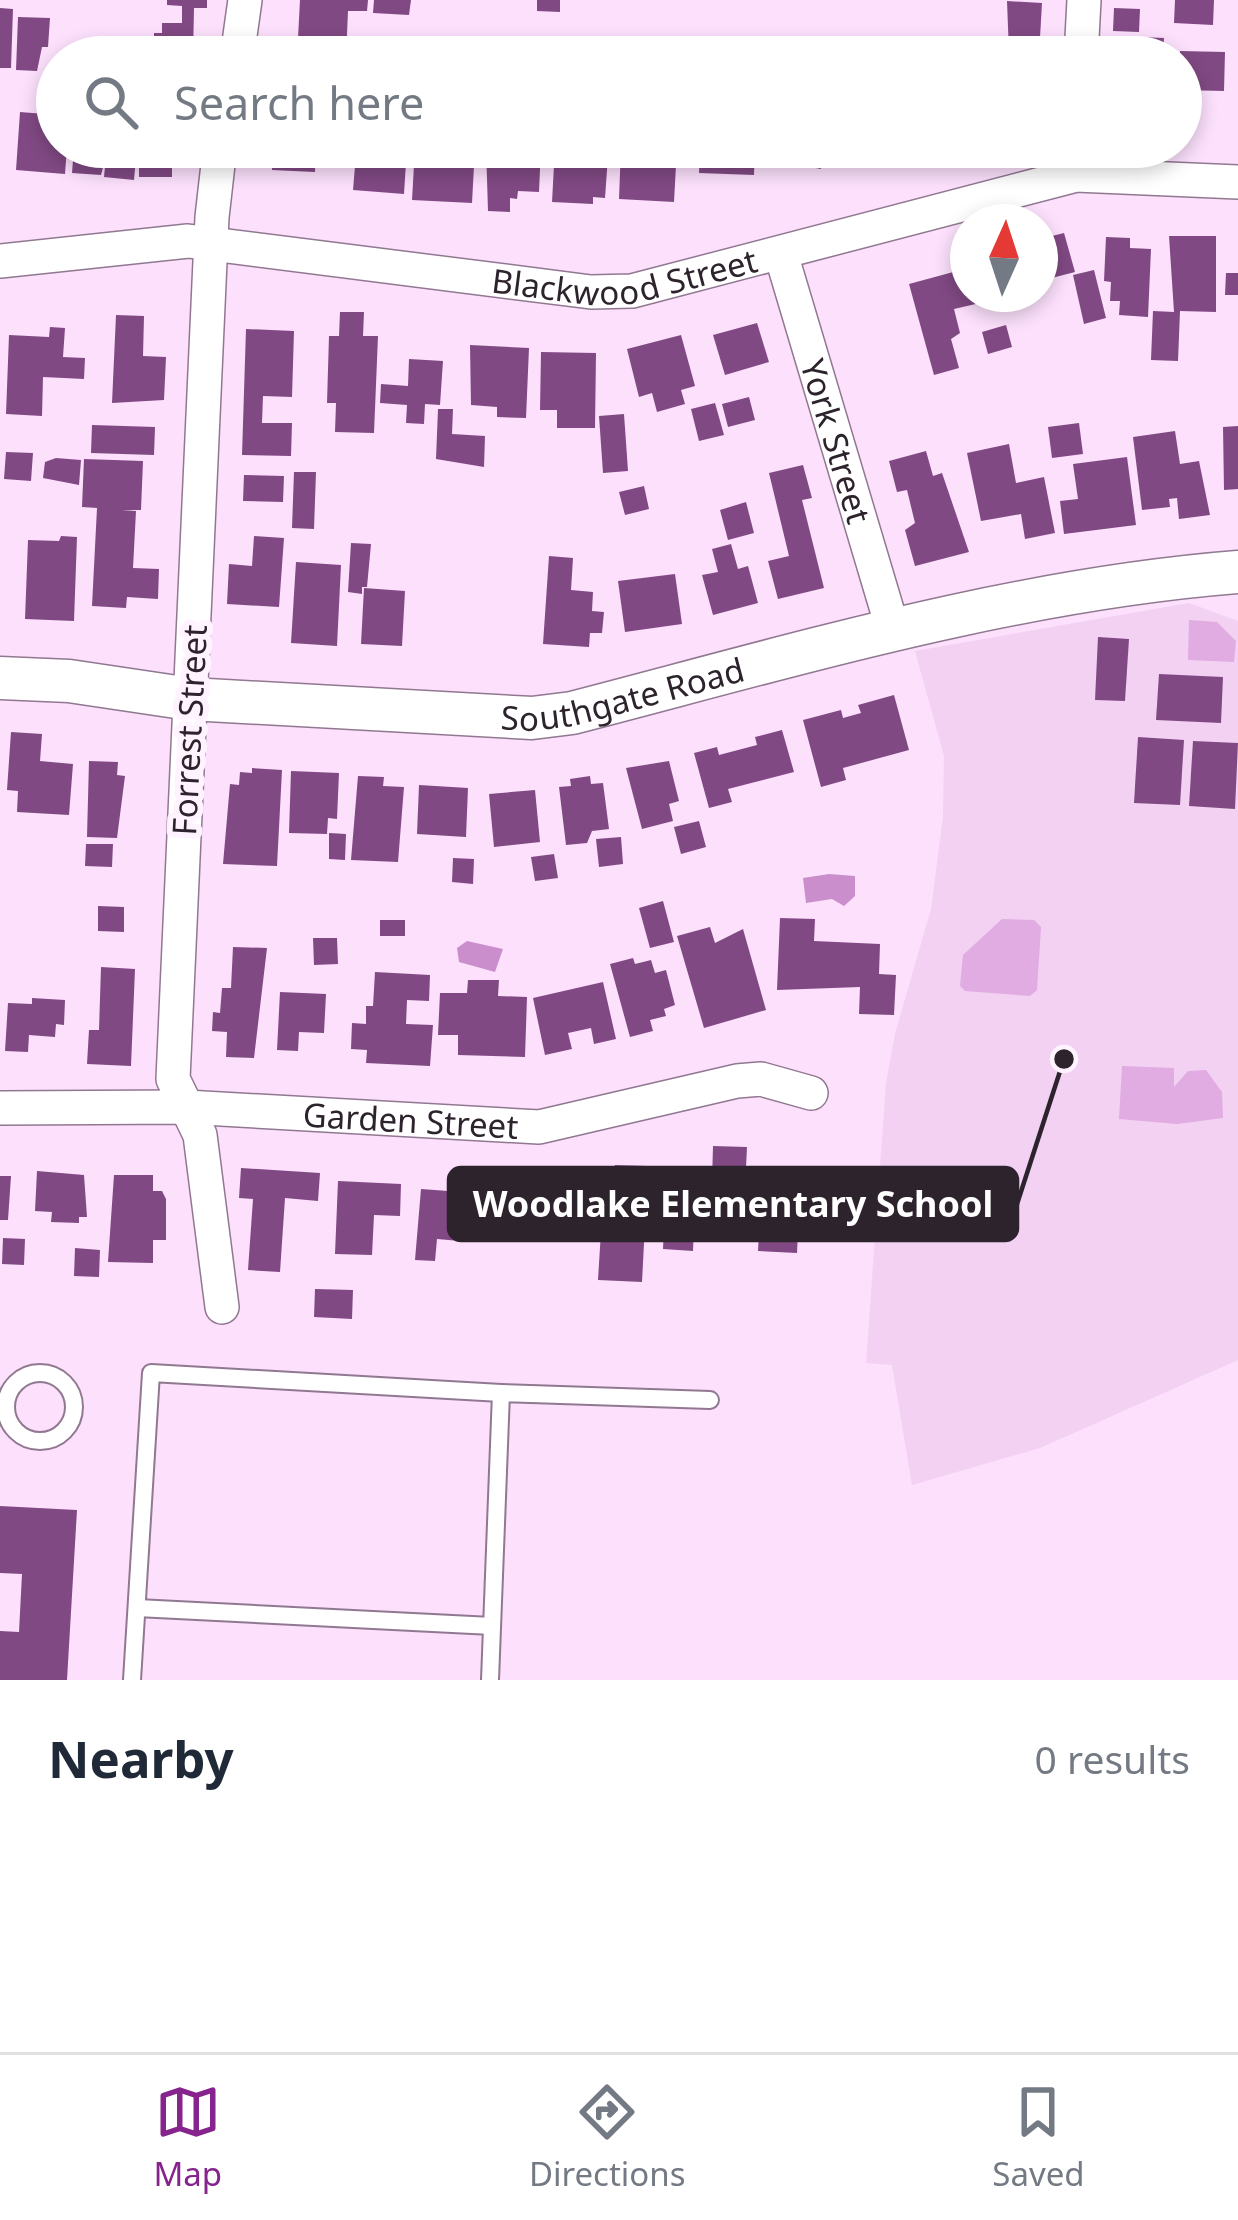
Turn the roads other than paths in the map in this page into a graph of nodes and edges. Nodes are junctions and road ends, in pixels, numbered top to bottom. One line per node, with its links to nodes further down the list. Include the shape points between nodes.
1 (245, 0): 3 (street)
2 (1084, 0): 4 (street)
3 (240, 36)
4 (1083, 36)
5 (218, 168): 9 (street, Forrest Street)
6 (1054, 168): 10 (street, Blackwood Street)
7 (1130, 168): 8 (street, Blackwood Street)
8 (1238, 182)
9 (211, 243): 10 (street, Blackwood Street, via 591,292 672,284); 11 (street, Blackwood Street); 15 (street, Forrest Street)
10 (781, 254): 13 (street, York Street)
11 (0, 261)
12 (1238, 572): 13 (street, Southgate Road, via 1057,593)
13 (893, 630): 15 (street, Southgate Road, via 532,718)
14 (0, 678): 15 (street, Southgate Road)
15 (190, 699): 17 (street, Forrest Street, via 173,1079)
16 (811, 1094): 17 (street, Garden Street, via 761,1079 737,1081 526,1128)
17 (186, 1107): 18 (street, Garden Street); 19 (street, Forrest Street, via 200,1135)
18 (0, 1108)
19 (222, 1307)
20 (501, 1394): 21 (lane); 23 (lane, via 151,1373); 24 (lane)
21 (710, 1400)
22 (3, 1416): 22 (lane, via 26,1438 50,1439 70,1423 74,1403 62,1381 30,1374 12,1387)
23 (137, 1608): 24 (lane); 25 (lane)
24 (492, 1626): 26 (lane)
25 (132, 1680)
26 (490, 1680)

